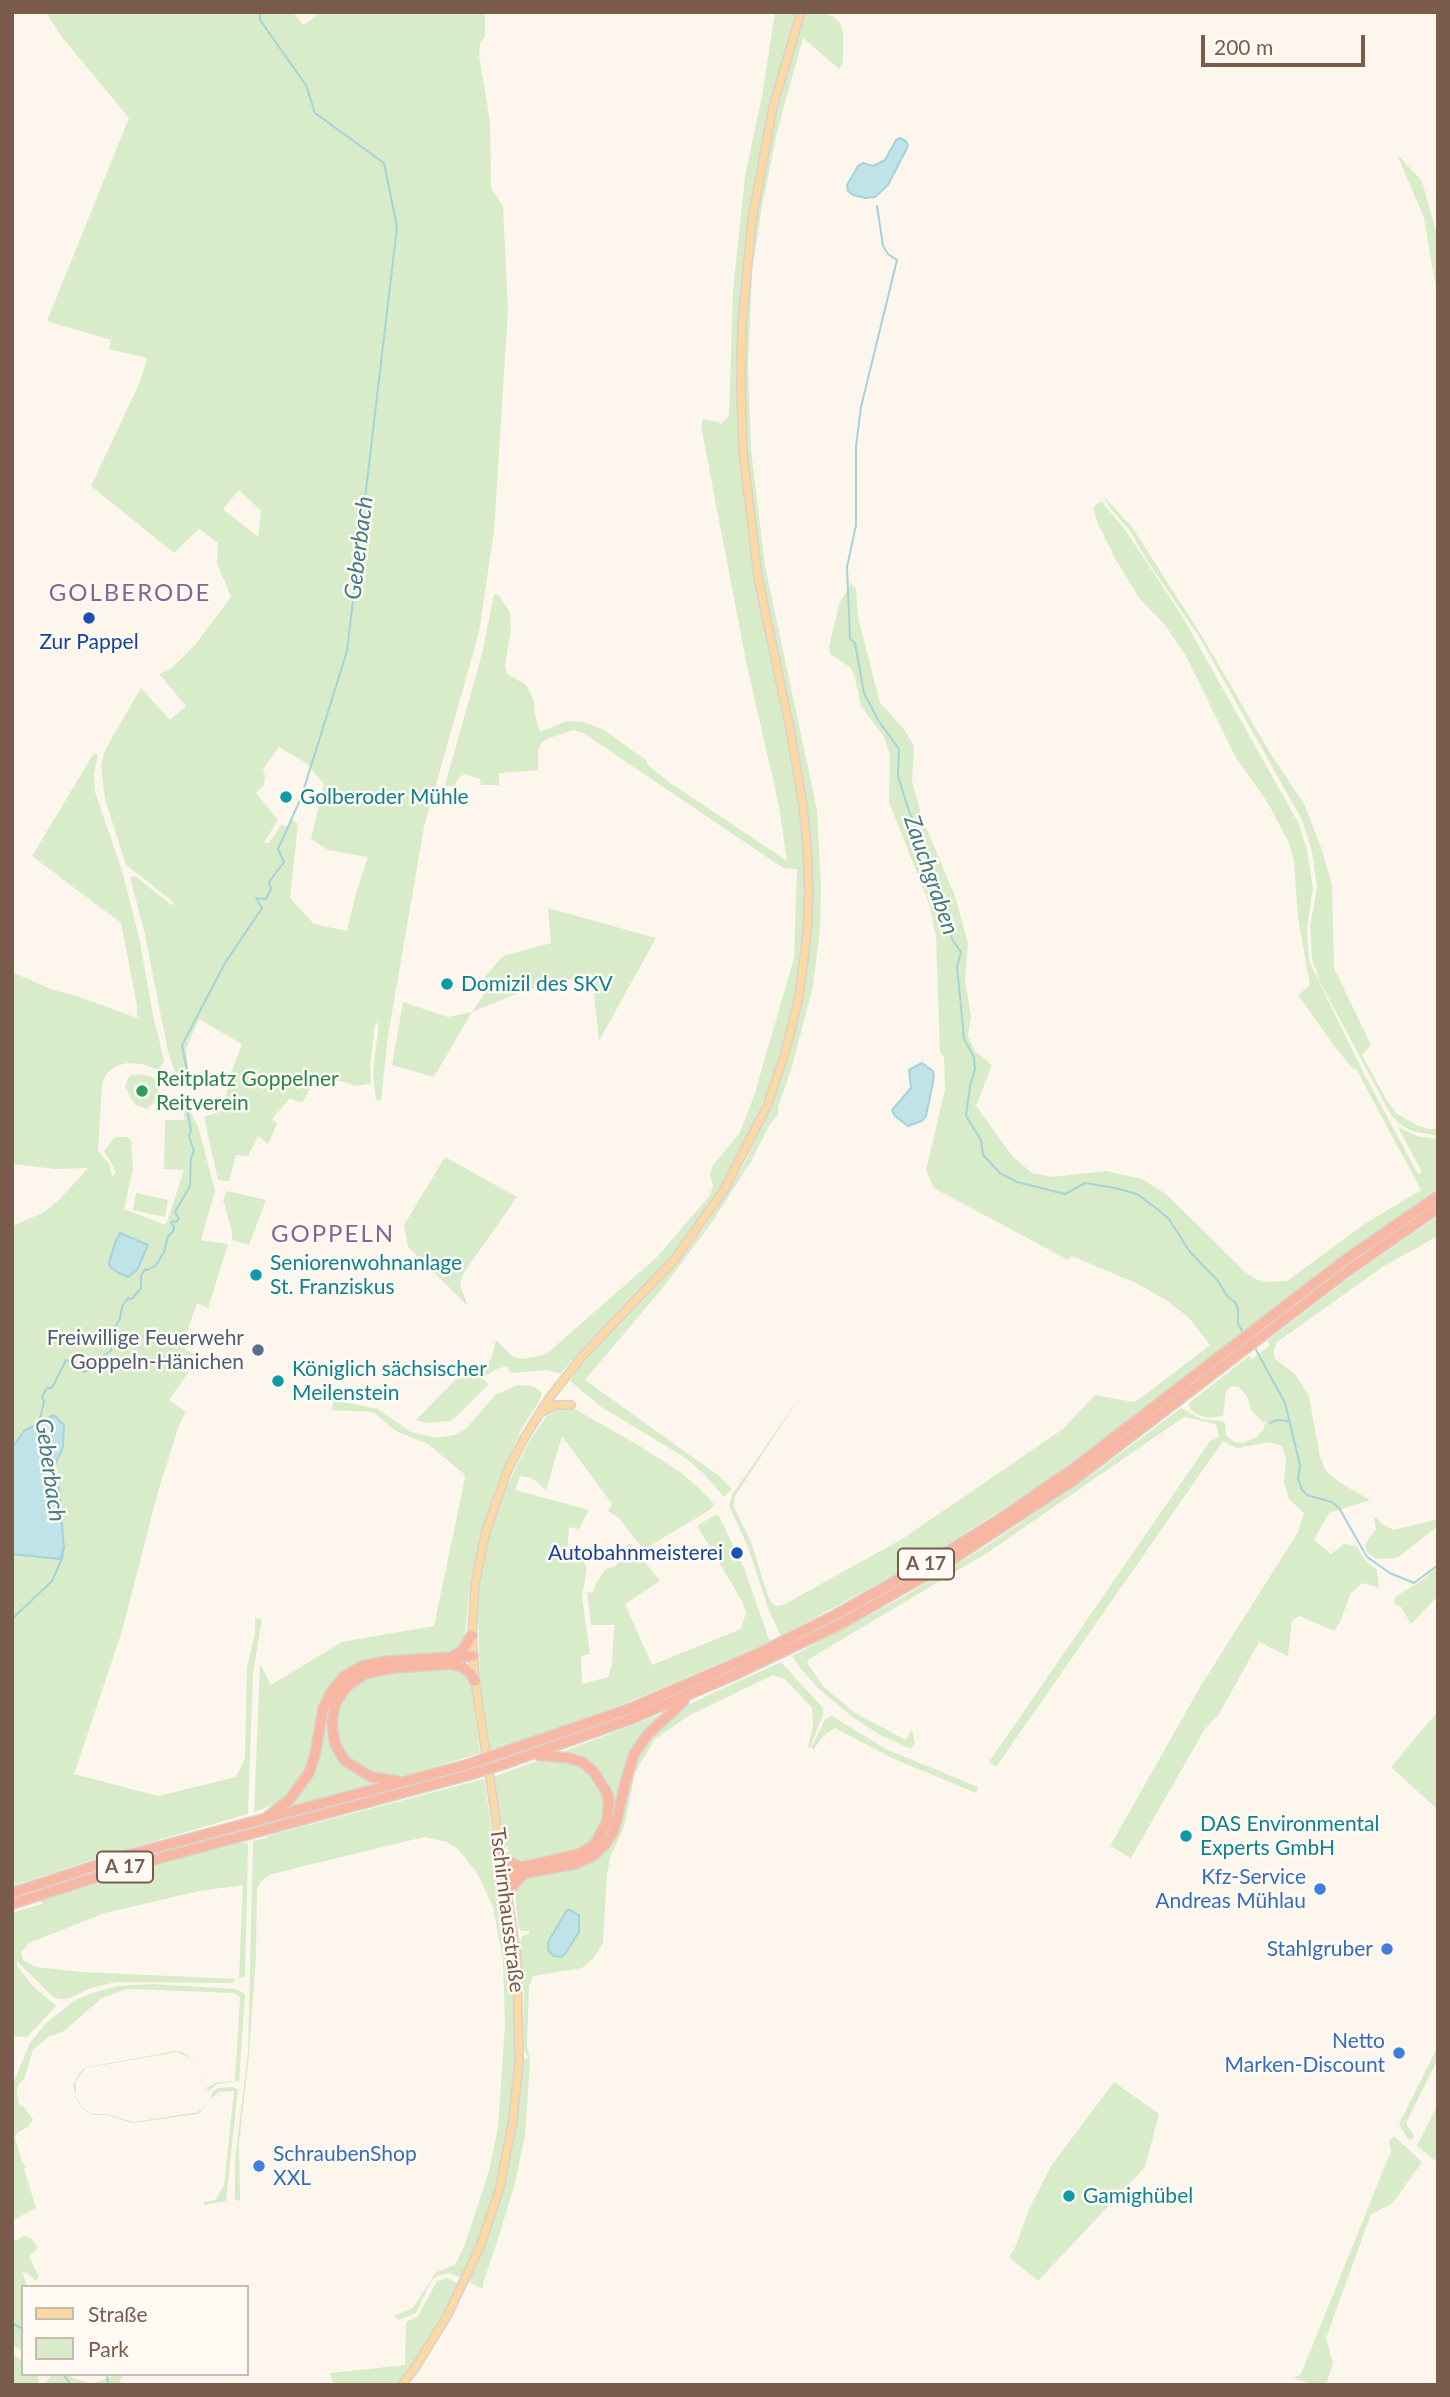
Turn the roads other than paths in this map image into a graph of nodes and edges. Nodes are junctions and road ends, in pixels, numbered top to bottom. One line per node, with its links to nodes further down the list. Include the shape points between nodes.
1 (801, 13): 7 (main road, Tschirnhausstraße, via 773,107 756,193 745,278 741,388 743,452 758,578 805,819 809,892 799,997 767,1106 724,1190 674,1261 584,1354)
2 (1438, 1196): 4 (highway, A 17, via 1363,1247)
3 (1438, 1208): 4 (highway, A 17)
4 (1260, 1332): 5 (highway, A 17)
5 (1242, 1346): 12 (highway, A 17, via 1084,1473 979,1544 841,1624); 14 (highway, A 17, bridge, via 988,1526 903,1578 783,1641 681,1688 579,1727)
6 (571, 1405): 7 (main road, via 555,1405)
7 (539, 1414): 8 (main road, Tschirnhausstraße, via 492,1510 475,1584)
8 (472, 1635): 9 (main road, Tschirnhausstraße); 10 (highway)
9 (473, 1659): 10 (highway); 11 (main road, Tschirnhausstraße)
10 (450, 1661): 11 (highway); 14 (highway, via 365,1674 346,1687 335,1704 331,1723 335,1744 345,1761 371,1777); 15 (highway, via 374,1663 343,1677 323,1709 309,1773)
11 (475, 1681): 17 (main road, Tschirnhausstraße)
12 (691, 1695): 13 (highway, A 17); 18 (highway, via 648,1734 634,1754 612,1834 603,1847 575,1864)
13 (533, 1755): 15 (highway, A 17, bridge, via 469,1775); 18 (highway, via 569,1758 593,1770 606,1791 609,1811 603,1833 587,1850)
14 (406, 1782): 15 (highway, A 17)
15 (264, 1823): 16 (highway, A 17)
16 (238, 1831): 20 (highway, A 17, via 128,1855); 22 (highway, A 17)
17 (500, 1854): 18 (highway); 19 (main road, Tschirnhausstraße)
18 (523, 1870): 19 (highway); 21 (highway)
19 (503, 1874): 21 (main road, Tschirnhausstraße)
20 (12, 1893)
21 (507, 1897): 23 (main road, Tschirnhausstraße, via 517,1958 519,2062 500,2187 480,2247 447,2316)
22 (13, 1904)
23 (402, 2385)

